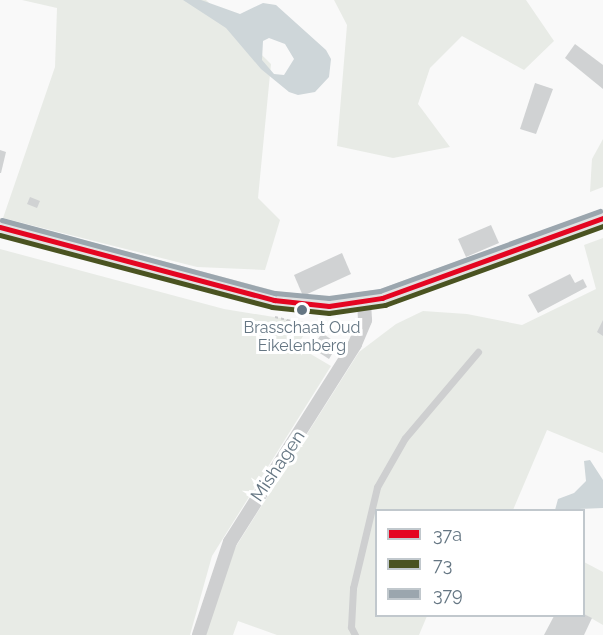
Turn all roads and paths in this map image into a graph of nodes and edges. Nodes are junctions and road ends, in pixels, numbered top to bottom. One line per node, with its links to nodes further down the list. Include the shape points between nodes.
1 (603, 218): 3 (street)
2 (0, 227): 3 (street, via 283,302 329,306)
3 (364, 302): 5 (street, Mishagen, via 365,320 356,344 230,542)
4 (478, 352): 6 (lane, via 388,463 367,518 352,588)
5 (200, 635)
6 (354, 635)

